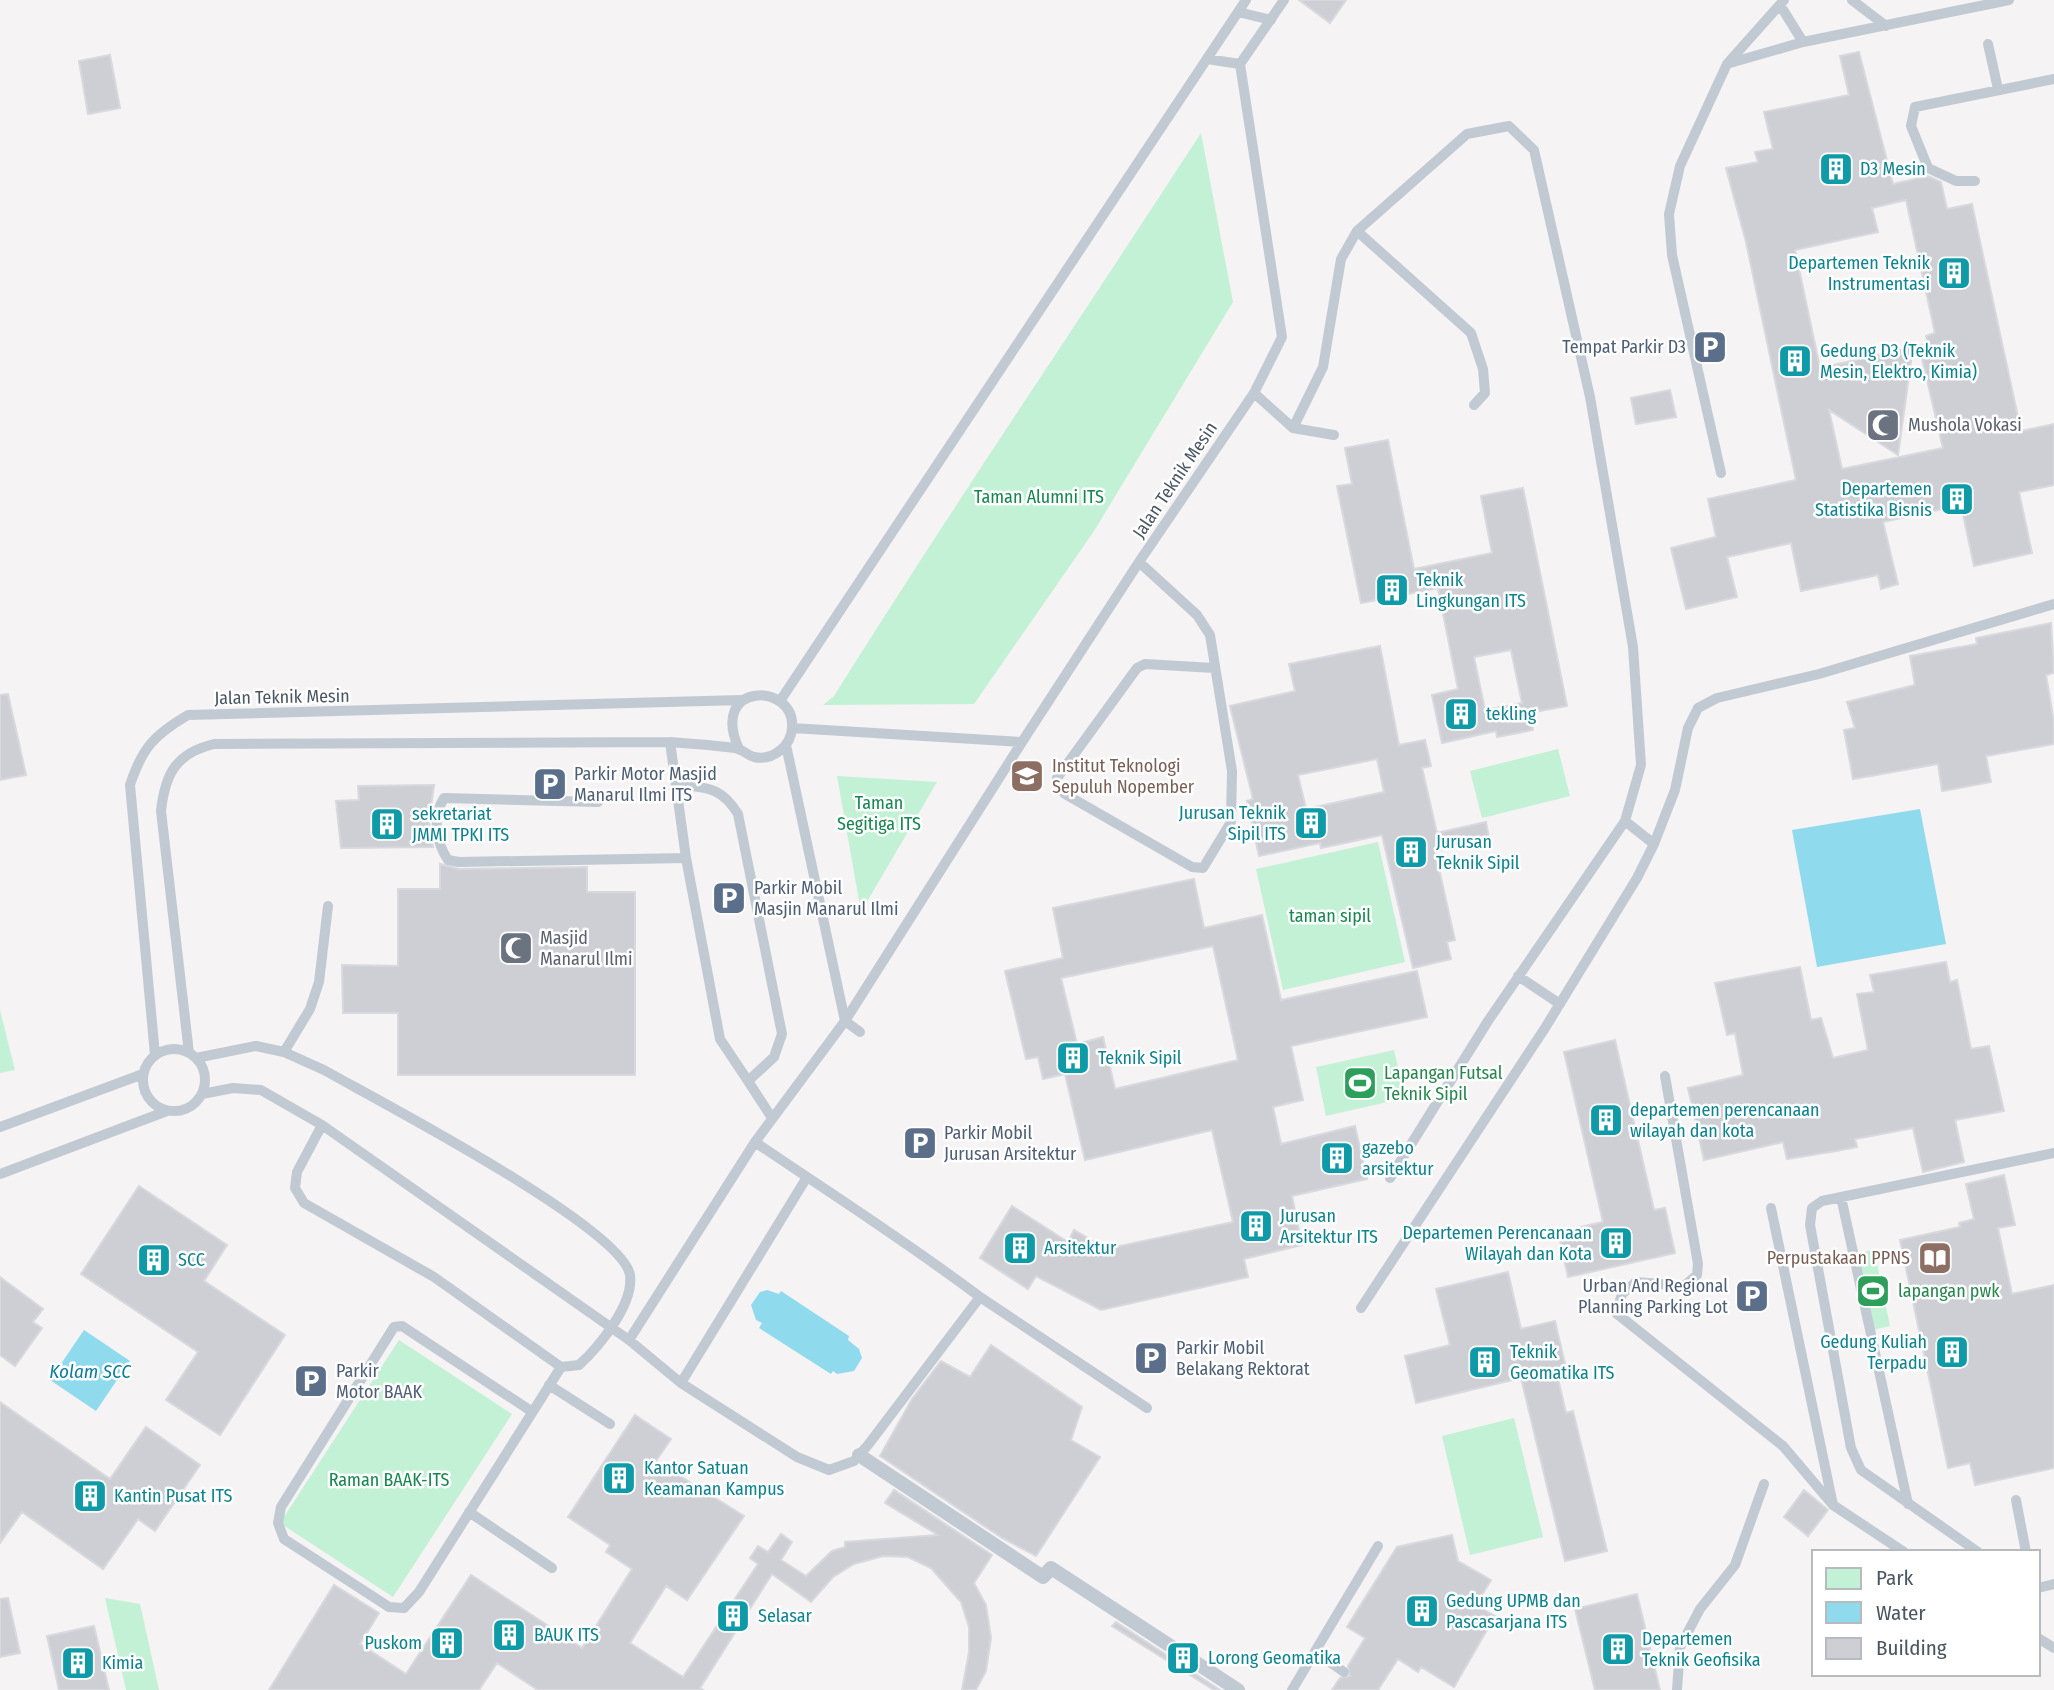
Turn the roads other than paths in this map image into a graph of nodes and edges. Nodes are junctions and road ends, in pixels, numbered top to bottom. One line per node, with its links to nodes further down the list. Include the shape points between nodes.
1 (1245, 0): 6 (lane)
2 (1284, 0): 7 (lane)
3 (1852, 0): 8 (lane)
4 (2009, 0): 8 (lane)
5 (1782, 3): 9 (lane); 13 (lane)
6 (1238, 12): 7 (lane); 11 (lane)
7 (1270, 20): 12 (lane)
8 (1886, 26): 9 (lane)
9 (1803, 42): 13 (lane)
10 (1987, 44): 15 (lane)
11 (1207, 59): 12 (lane); 27 (lane)
12 (1240, 64): 18 (lane, Jalan Teknik Mesin, via 1282,337)
13 (1727, 64): 22 (lane, via 1680,166 1668,214 1672,255)
14 (2054, 79): 15 (lane)
15 (1998, 89): 16 (lane, via 1915,107 1912,113 1911,126 1928,168 1956,181)
16 (1975, 181)
17 (1357, 231): 19 (lane, via 1471,333 1483,369 1485,393); 20 (lane, via 1341,259 1323,367); 35 (lane, via 1467,134 1509,126 1534,150 1590,397 1633,647 1641,765)
18 (1254, 393): 20 (lane); 23 (lane, Jalan Teknik Mesin)
19 (1474, 405)
20 (1293, 428): 21 (lane)
21 (1334, 435)
22 (1721, 473)
23 (1139, 562): 25 (lane, via 1198,615 1210,635); 29 (lane, Jalan Teknik Mesin)
24 (2054, 604): 36 (lane, via 1819,674 1717,698 1698,708)
25 (1214, 668): 25 (lane, via 1145,664 1137,668 1056,778 1065,794 1192,867 1203,868 1231,822 1232,771)
26 (742, 701): 27 (lane, via 754,695); 32 (lane, via 731,720); 44 (lane, Jalan Teknik Mesin, via 188,715 163,729 140,755 131,785)
27 (780, 701): 28 (lane)
28 (792, 728): 29 (lane); 31 (lane)
29 (1022, 742): 41 (lane, Jalan Teknik Mesin)
30 (670, 743): 32 (lane); 33 (lane); 45 (lane, via 214,744 192,749 164,786 161,811)
31 (786, 745): 32 (lane, via 765,757 753,757); 41 (lane)
32 (739, 749)
33 (676, 784): 37 (lane); 48 (lane, via 727,796 738,814 782,1034 774,1057)
34 (598, 802): 37 (lane, via 444,798 437,827 440,848 448,860 459,862)
35 (1625, 821): 36 (lane); 39 (lane)
36 (1654, 844): 40 (lane)
37 (687, 858): 48 (lane, via 720,1039)
38 (328, 905): 43 (lane, via 319,982 310,1009)
39 (1518, 976): 40 (lane); 58 (lane)
40 (1560, 1004): 62 (lane)
41 (845, 1021): 42 (lane); 51 (lane, Jalan Teknik Mesin)
42 (860, 1032)
43 (284, 1052): 45 (lane, via 256,1046); 63 (lane, via 324,1070 519,1182 608,1243 626,1261 631,1277)
44 (155, 1055): 45 (lane, via 178,1049); 46 (lane)
45 (192, 1056): 49 (lane, via 203,1069)
46 (143, 1073): 50 (lane, via 144,1090 153,1104); 53 (lane)
47 (1665, 1076): 75 (lane, via 1697,1275 1684,1286 1636,1282 1622,1294 1616,1313 1783,1446)
48 (748, 1081): 51 (lane)
49 (202, 1094): 50 (lane, via 181,1111); 52 (lane, via 233,1088 261,1090)
50 (167, 1111): 56 (lane)
51 (772, 1118): 54 (lane, Jalan Teknik Mesin)
52 (322, 1125): 63 (lane); 65 (lane, via 296,1172 295,1188 304,1203 434,1278)
53 (0, 1128)
54 (755, 1142): 57 (lane); 64 (lane, Jalan Teknik Mesin)
55 (2054, 1153): 59 (lane)
56 (0, 1174)
57 (807, 1177): 61 (lane); 66 (lane)
58 (1390, 1178)
59 (1841, 1197): 74 (lane); 74 (lane, via 1812,1208 1810,1225 1851,1448 1861,1470)
60 (1771, 1208): 75 (lane)
61 (980, 1297): 68 (lane); 71 (lane)
62 (1361, 1308)
63 (612, 1328): 64 (lane); 65 (lane, via 579,1365)
64 (629, 1340): 66 (lane)
65 (561, 1367): 67 (lane)
66 (681, 1383): 71 (lane, via 810,1465 829,1470)
67 (548, 1385): 69 (lane); 70 (lane)
68 (1147, 1408)
69 (531, 1411): 76 (lane); 76 (lane, via 401,1326 394,1328 281,1507 278,1523 284,1539 389,1607 404,1608 419,1592)
70 (610, 1424)
71 (859, 1455): 84 (street, via 1042,1577 1051,1568)
72 (1764, 1484): 86 (lane, via 1735,1565 1700,1609 1680,1647)
73 (2016, 1500): 80 (lane)
74 (1908, 1504): 79 (lane)
75 (1833, 1505): 78 (lane)
76 (469, 1511): 81 (lane)
77 (1378, 1546): 82 (lane)
78 (1901, 1550)
79 (1975, 1550)
80 (2026, 1550)
81 (552, 1568)
82 (1315, 1652): 83 (lane); 85 (lane)
83 (1344, 1672)
84 (1238, 1690)
85 (1292, 1690)
86 (1677, 1690)

